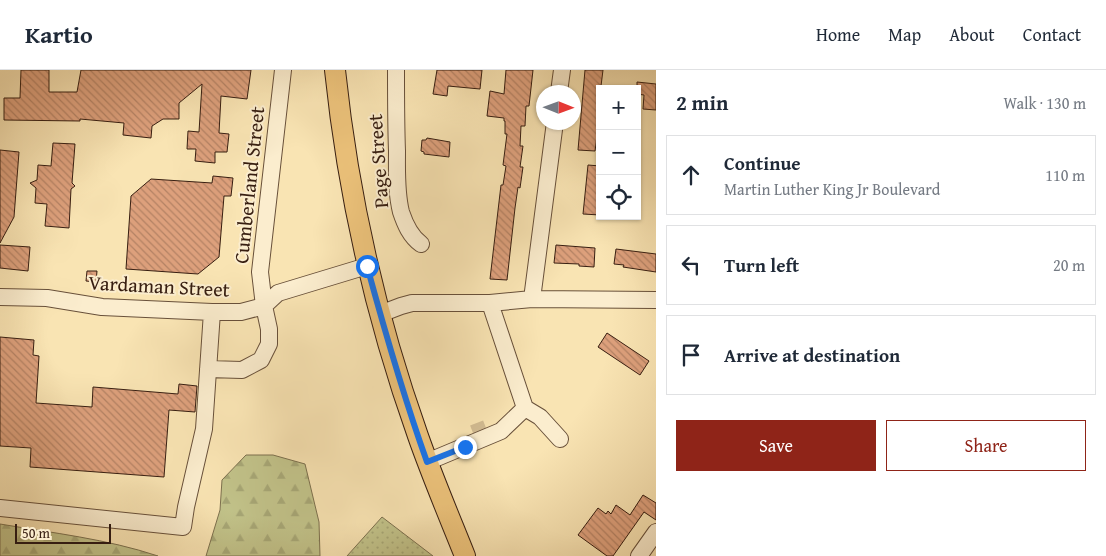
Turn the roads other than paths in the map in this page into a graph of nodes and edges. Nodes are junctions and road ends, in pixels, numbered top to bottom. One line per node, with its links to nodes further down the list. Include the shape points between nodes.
1 (283, 70): 13 (street, Cumberland Street, via 260,272)
2 (336, 70): 8 (main road, via 340,114)
3 (396, 70): 7 (street, Page Street, via 399,200 409,231)
4 (562, 70): 5 (street)
5 (560, 85)
6 (554, 130): 10 (street)
7 (421, 244)
8 (367, 266): 13 (street, Vardaman Street, via 278,293); 15 (main road)
9 (0, 296): 14 (street, Vardaman Street)
10 (532, 299): 11 (street); 12 (street)
11 (656, 300)
12 (490, 303): 15 (street, via 412,303); 17 (street)
13 (264, 306): 14 (street, Vardaman Street, via 241,312); 16 (street, Cumberland Street, via 269,344 261,360 242,370)
14 (212, 312): 16 (street)
15 (380, 314): 19 (main road)
16 (208, 369): 20 (street, via 204,429 183,527)
17 (525, 408): 18 (street, via 540,417); 19 (street)
18 (560, 439)
19 (427, 462): 22 (main road)
20 (0, 508)
21 (656, 532): 23 (street)
22 (465, 556)
23 (639, 556)

